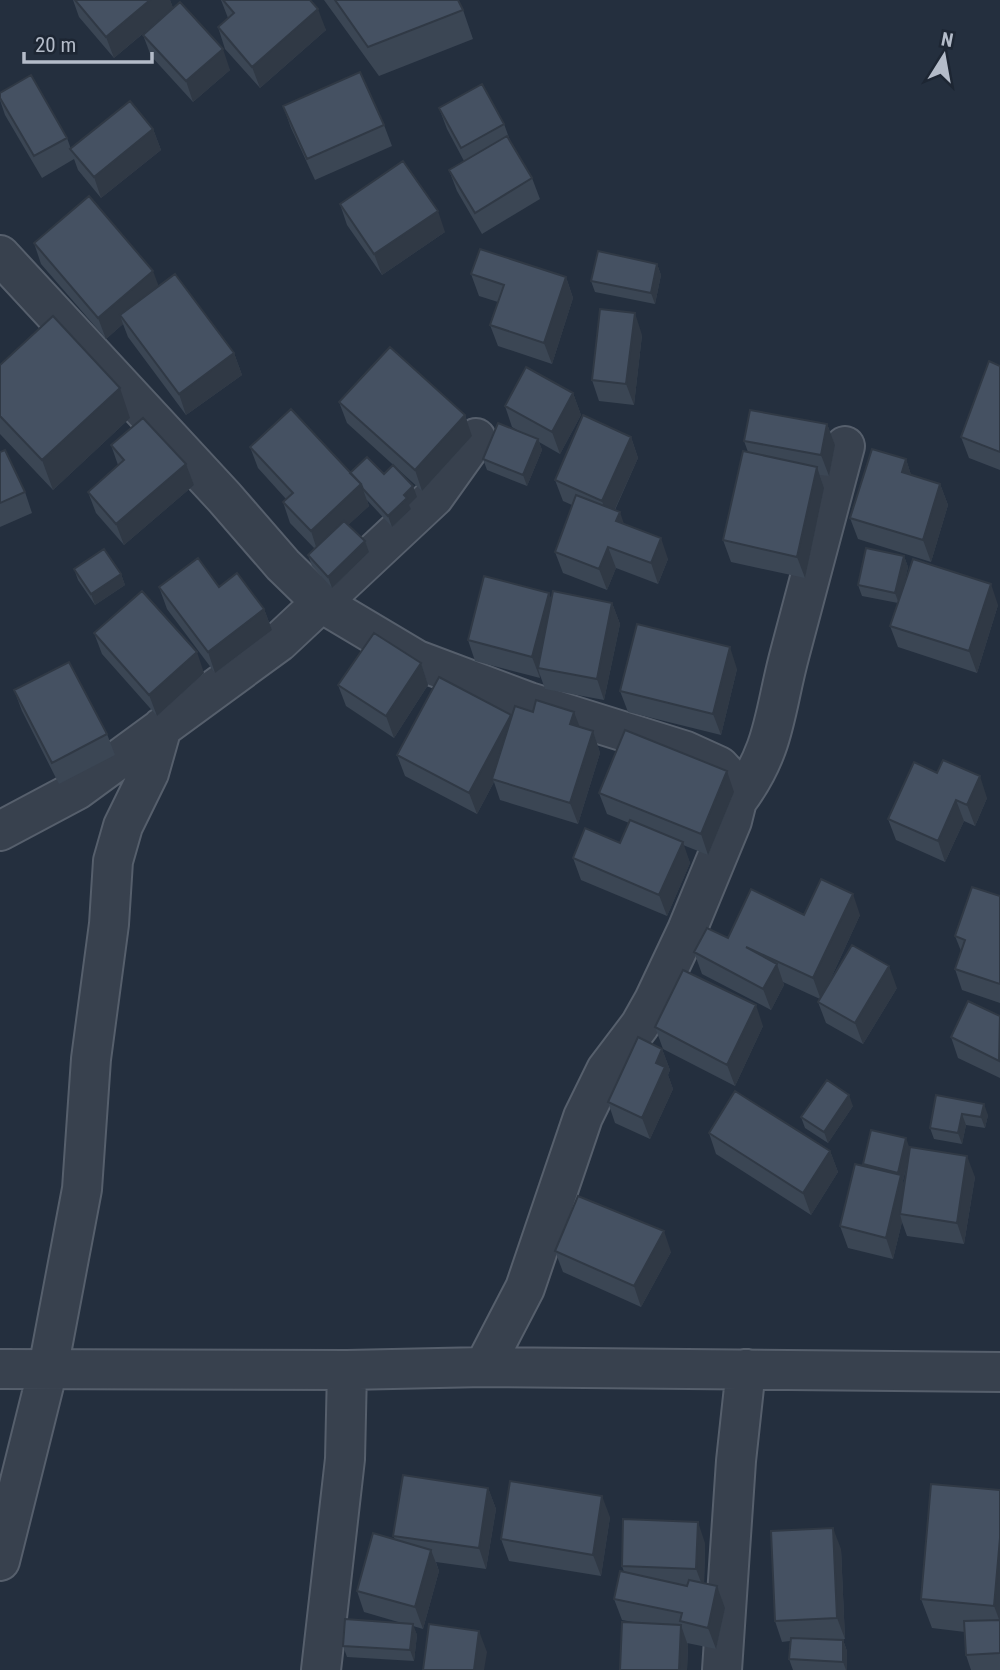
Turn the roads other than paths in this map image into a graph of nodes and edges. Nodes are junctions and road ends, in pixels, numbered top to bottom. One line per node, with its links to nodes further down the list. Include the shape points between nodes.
1 (0, 255): 4 (street)
2 (476, 438): 4 (street, via 434,497)
3 (845, 446): 6 (street, via 785,673 776,727 754,779)
4 (323, 604): 5 (street); 6 (street, via 418,660 719,766 731,779)
5 (162, 727): 7 (street, via 77,790); 10 (street, via 149,773 123,827 113,861 82,1189)
6 (737, 802): 8 (street, via 654,1000 606,1070 583,1117 524,1288)
7 (0, 831)
8 (484, 1367): 11 (street); 12 (street)
9 (0, 1368): 10 (street)
10 (48, 1369): 12 (street); 14 (street)
11 (746, 1369): 13 (street); 16 (street)
12 (347, 1370): 15 (street, via 345,1459)
13 (1000, 1372)
14 (0, 1561)
15 (321, 1670)
16 (722, 1670)

